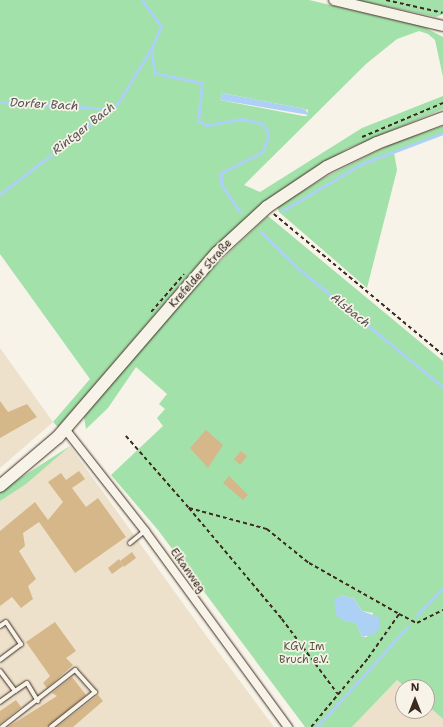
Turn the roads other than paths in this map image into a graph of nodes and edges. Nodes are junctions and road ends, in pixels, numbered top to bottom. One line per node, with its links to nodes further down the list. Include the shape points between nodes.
1 (334, 0): 2 (street)
2 (443, 26)
3 (443, 118): 4 (main road, Krefelder Straße, via 377,143 327,167 267,207 217,253)
4 (65, 429): 5 (main road, Krefelder Straße); 6 (street, Elkanweg)
5 (2, 481)
6 (145, 531): 7 (lane); 16 (street, Elkanweg)
7 (130, 543)
8 (0, 626): 9 (lane, via 6,622 21,644)
9 (0, 660)
10 (0, 671): 11 (lane)
11 (14, 691): 12 (lane, via 27,683); 13 (lane)
12 (38, 700): 14 (lane); 15 (lane, via 75,670 95,692)
13 (0, 702)
14 (1, 726)
15 (51, 727)
16 (288, 727)

